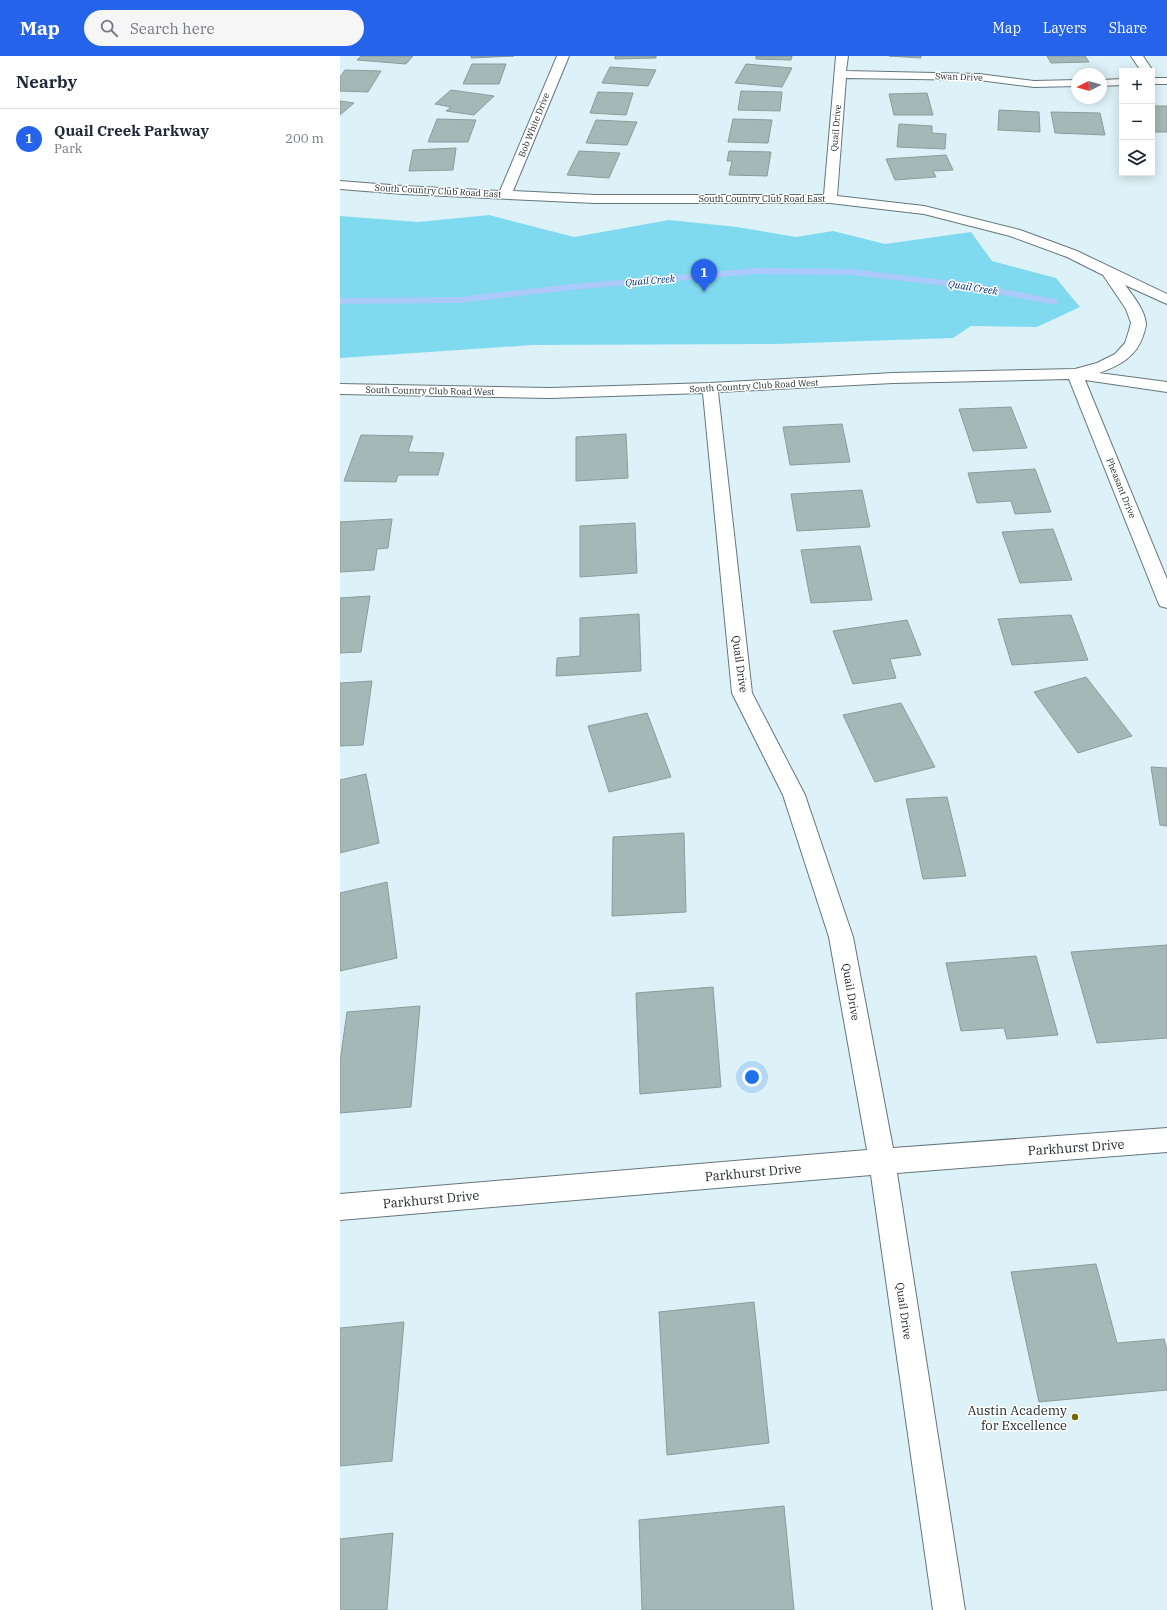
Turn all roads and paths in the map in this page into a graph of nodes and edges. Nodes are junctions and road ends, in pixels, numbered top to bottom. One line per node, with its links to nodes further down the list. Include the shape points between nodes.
1 (562, 56): 12 (street, Bob White Drive)
2 (842, 56): 5 (street, Quail Drive)
3 (1137, 56): 4 (street)
4 (1145, 68)
5 (841, 74): 9 (street, Swan Drive, via 979,76 1034,84); 13 (street, Quail Drive)
6 (1155, 80): 7 (street)
7 (1167, 81)
8 (1119, 82): 10 (street)
9 (1071, 83)
10 (1107, 83)
11 (340, 185): 12 (street, South Country Club Road East)
12 (505, 195): 13 (street, South Country Club Road East, via 595,199)
13 (830, 199): 14 (street, South Country Club Road East, via 924,210 1000,229 1072,254)
14 (1106, 270): 15 (street, South Country Club Road East); 16 (street, via 1132,304 1139,323 1135,338 1125,353 1114,362)
15 (1167, 300)
16 (1075, 374): 17 (street, South Country Club Road West); 18 (street, South Country Club Road West, via 893,378); 20 (street, Pheasant Drive)
17 (1167, 387)
18 (710, 388): 19 (street, South Country Club Road West, via 550,393); 22 (street, Quail Drive, via 742,692 794,795 841,936)
19 (340, 389)
20 (1167, 602)
21 (1167, 1140): 22 (street, Parkhurst Drive)
22 (882, 1161): 23 (street, Parkhurst Drive); 24 (street, Quail Drive)
23 (340, 1207)
24 (948, 1610)

